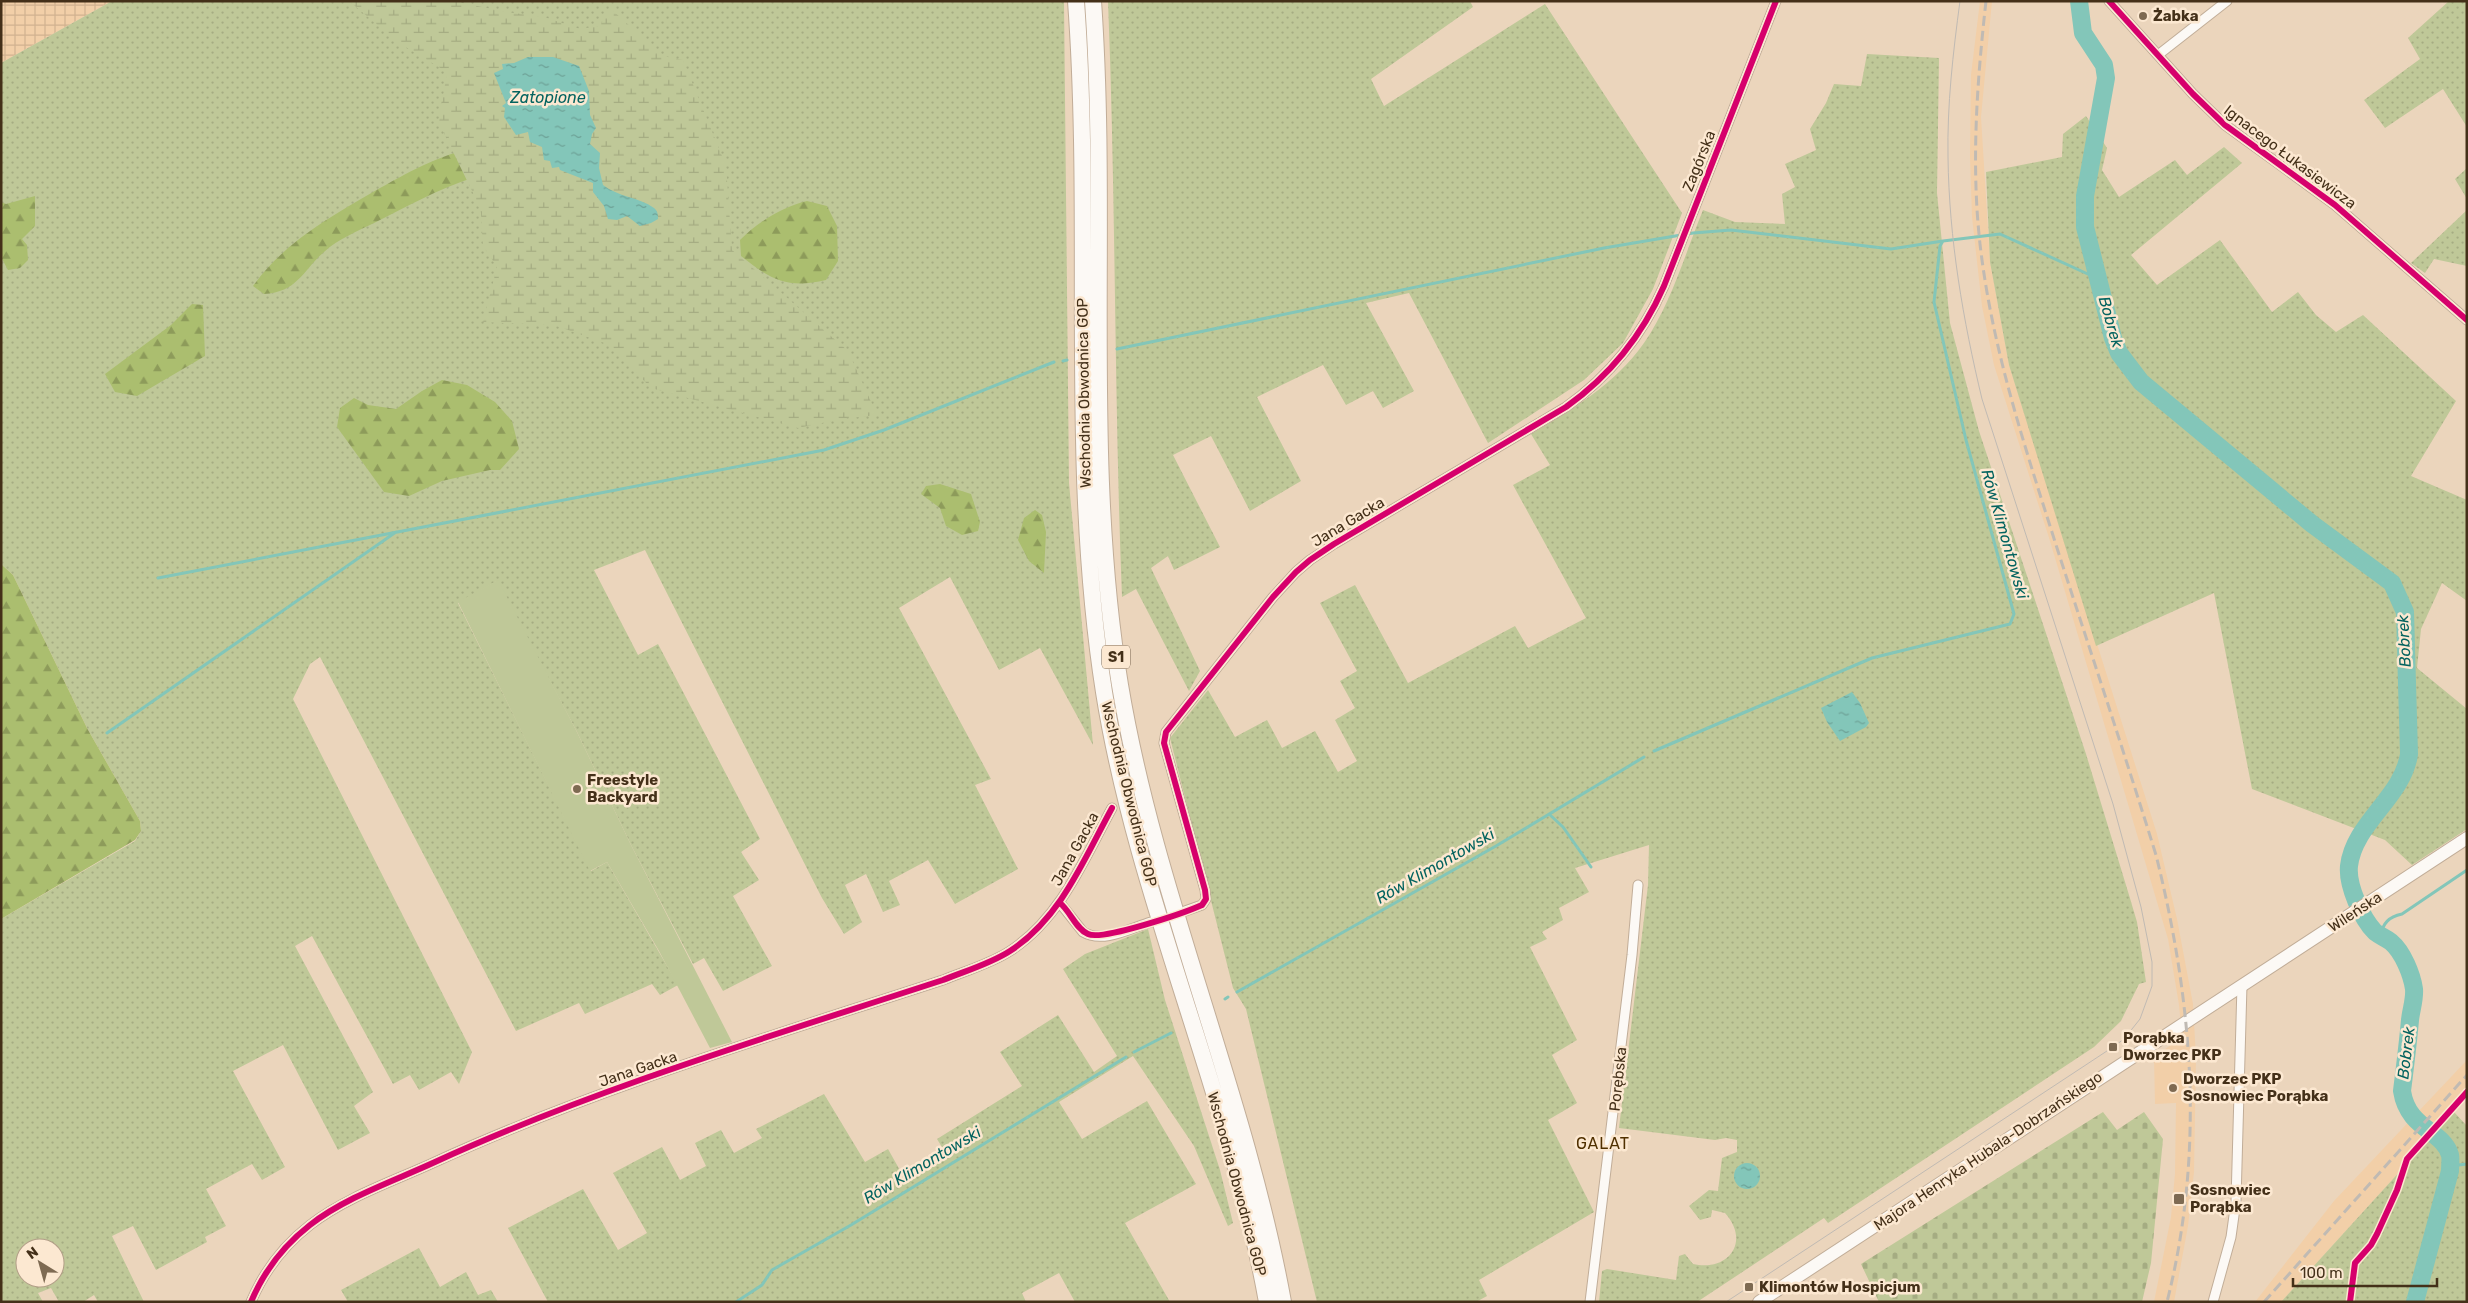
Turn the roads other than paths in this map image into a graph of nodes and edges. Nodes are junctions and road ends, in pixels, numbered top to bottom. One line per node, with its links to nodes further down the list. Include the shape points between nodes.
1 (1076, 1): 17 (highway, Wschodnia Obwodnica GOP / S1, via 1082,149 1086,525 1104,693 1123,784 1241,1190)
2 (1092, 1): 18 (highway, Wschodnia Obwodnica GOP / S1, via 1098,148 1101,479 1112,633 1126,719 1145,802 1253,1174)
3 (1776, 1): 8 (street, Zagórska, via 1655,307)
4 (2110, 1): 6 (street, Ignacego Łukasiewicza)
5 (2227, 1): 6 (street)
6 (2158, 55): 7 (street, Ignacego Łukasiewicza, via 2225,125 2335,206)
7 (2467, 320)
8 (1642, 329): 13 (street, Jana Gacka, via 1607,373 1566,407 1334,544 1296,572 1172,724 1164,743 1206,899 1202,905)
9 (1112, 808): 12 (street, Jana Gacka)
10 (2467, 838): 15 (street, Wileńska)
11 (1638, 885): 19 (street, Porębska)
12 (1060, 902): 14 (street, Jana Gacka, via 1089,935 1113,934); 16 (street, Jana Gacka, via 1026,938 985,964 548,1113 348,1202 290,1241 271,1265)
13 (1185, 911)
14 (1151, 922)
15 (2242, 985): 20 (street, Majora Henryka Hubala-Dobrzańskiego); 21 (street, via 2236,1201)
16 (251, 1302)
17 (1267, 1302)
18 (1283, 1302)
19 (1590, 1302)
20 (1759, 1302)
21 (2213, 1302)

